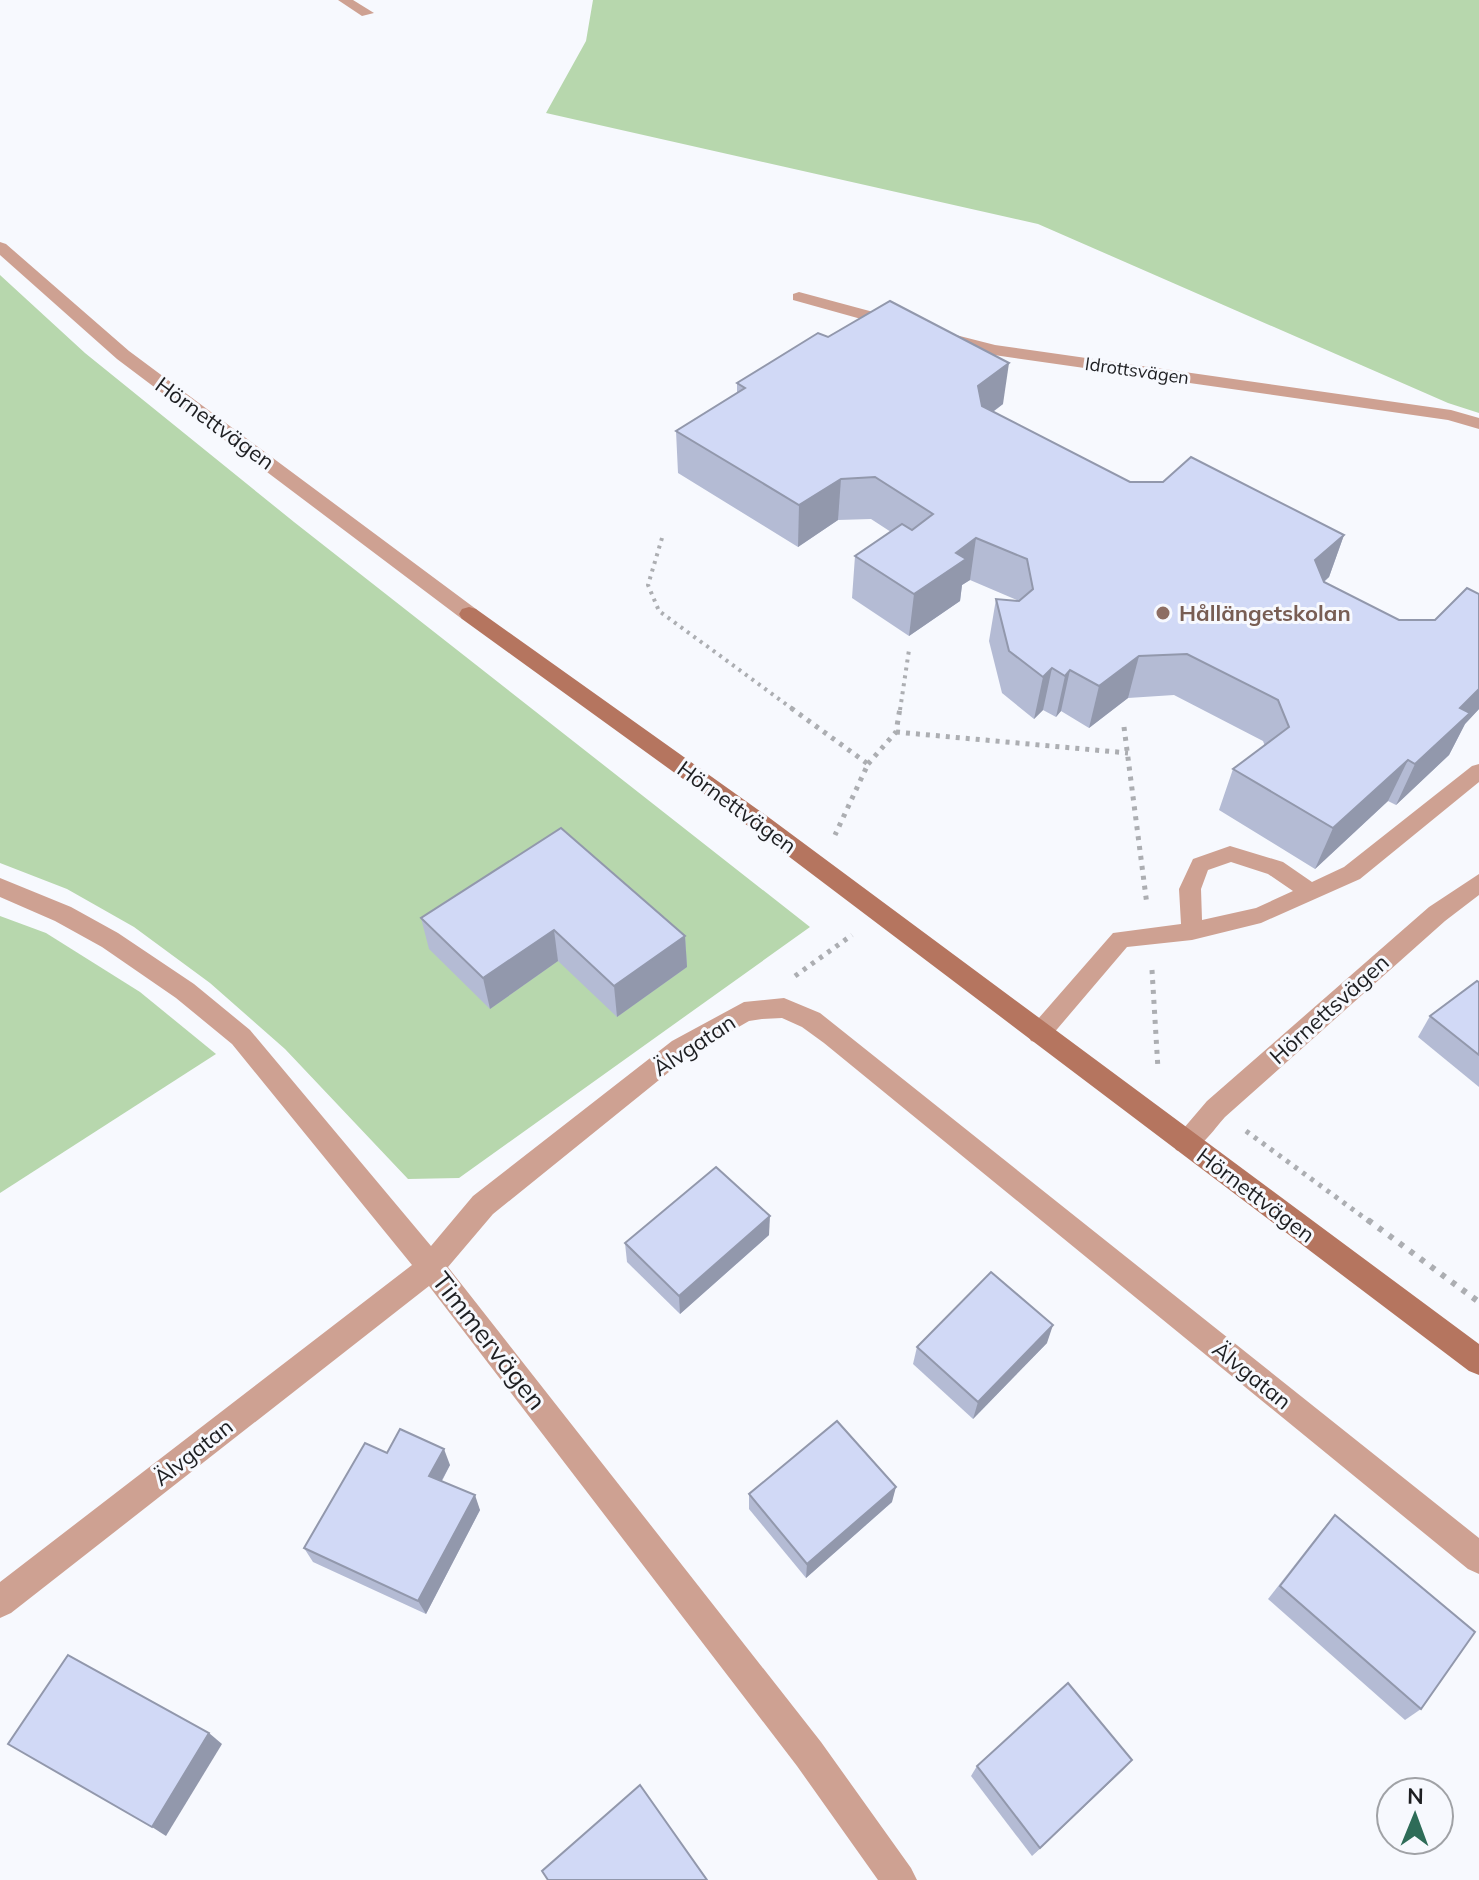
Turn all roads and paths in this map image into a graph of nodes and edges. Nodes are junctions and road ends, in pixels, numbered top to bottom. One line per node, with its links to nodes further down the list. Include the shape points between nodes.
1 (344, 0): 2 (street)
2 (367, 13)
3 (0, 247): 16 (street, Hörnettvägen, via 123,355)
4 (799, 297): 5 (street, Idrottsvägen, via 994,350 1451,415)
5 (1479, 424)
6 (662, 538): 10 (path, via 648,585 659,611)
7 (909, 650): 9 (path)
8 (1124, 727): 9 (path, via 1128,753)
9 (896, 732): 10 (path)
10 (868, 764): 12 (path)
11 (1479, 771): 15 (lane, via 1352,873)
12 (834, 838)
13 (1479, 883): 20 (street, Hörnettsvägen, via 1414,934)
14 (0, 887): 21 (street, Timmervägen, via 110,940 241,1037)
15 (1311, 892): 17 (lane, via 1261,915); 17 (lane, via 1275,868 1230,854 1200,865 1190,889)
16 (879, 915): 18 (path); 19 (street, Hörnettvägen)
17 (1192, 931): 19 (lane, via 1121,939)
18 (744, 1012): 21 (street, Älvgatan, via 681,1048 483,1205); 23 (street, Älvgatan, via 784,1008 833,1036)
19 (1039, 1034): 20 (street, Hörnettvägen)
20 (1185, 1142): 22 (street, Hörnettvägen)
21 (431, 1267): 24 (street, Älvgatan); 25 (street, Timmervägen, via 809,1754)
22 (1479, 1361)
23 (1479, 1558)
24 (0, 1602)
25 (899, 1880)

